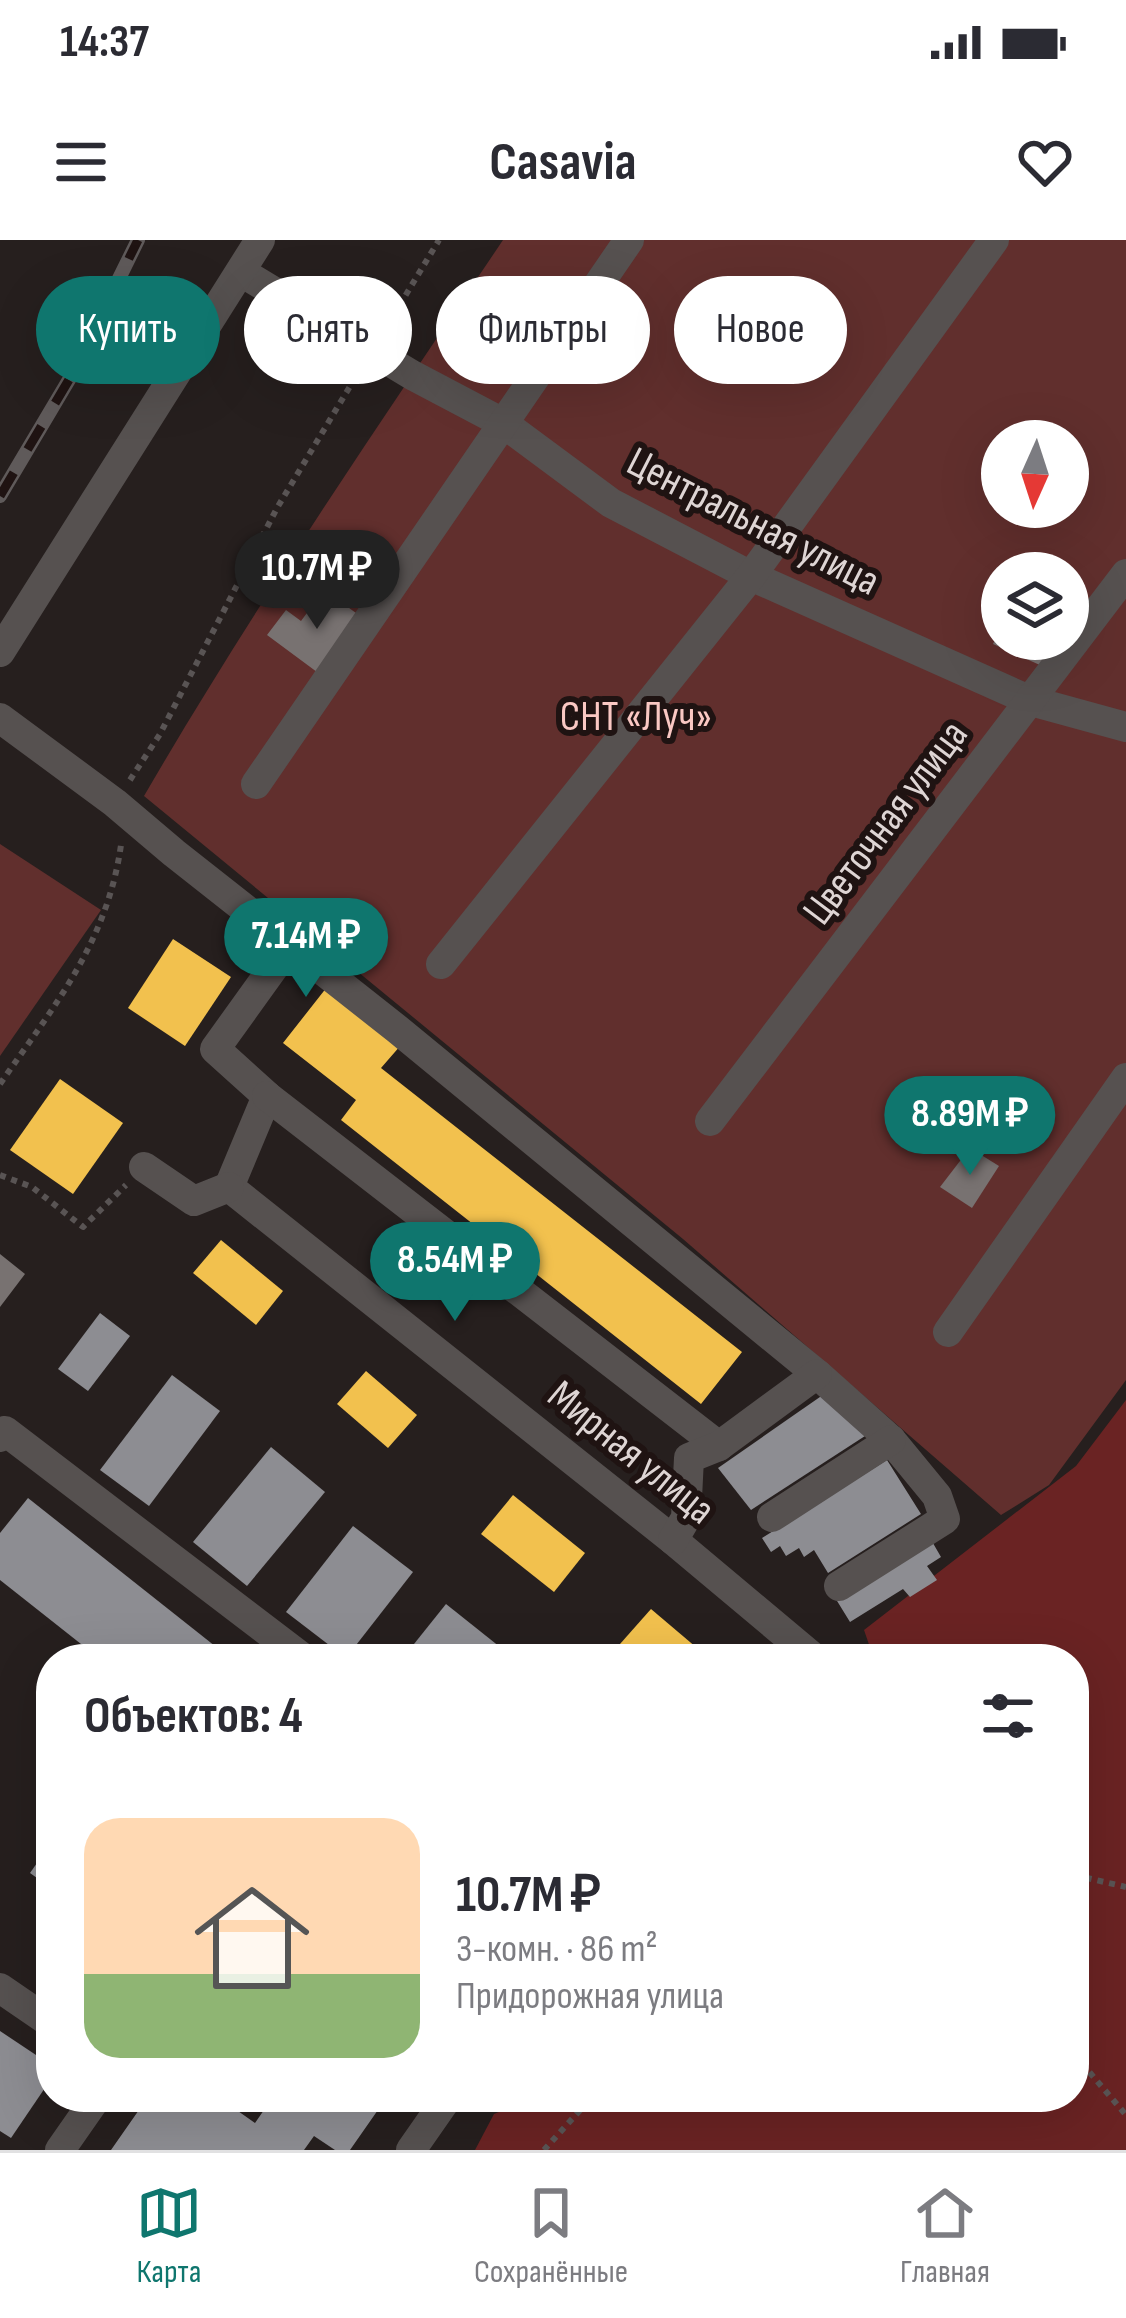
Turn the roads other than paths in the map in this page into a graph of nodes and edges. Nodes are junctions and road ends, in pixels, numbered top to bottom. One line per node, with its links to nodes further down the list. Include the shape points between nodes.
1 (260, 240): 4 (street)
2 (629, 240): 5 (street)
3 (994, 240): 7 (street)
4 (241, 272): 5 (street, Центральная улица); 8 (street)
5 (503, 423): 7 (street, Центральная улица, via 611,503); 12 (street)
6 (1126, 574): 9 (street, Цветочная улица)
7 (752, 576): 9 (street, Центральная улица); 14 (street)
8 (0, 652)
9 (1031, 701): 11 (street, Центральная улица); 17 (street, Цветочная улица)
10 (0, 718): 13 (street)
11 (1126, 727)
12 (256, 784)
13 (289, 946): 16 (street, via 215,1048); 21 (street)
14 (441, 964)
15 (1126, 1078): 20 (street)
16 (267, 1096): 19 (street); 24 (street)
17 (710, 1121)
18 (144, 1167): 19 (street, via 194,1201)
19 (229, 1187): 26 (street, Мирная улица)
20 (948, 1332)
21 (817, 1374): 23 (street); 24 (street)
22 (0, 1437): 28 (street, via 4,1431)
23 (891, 1440): 25 (street); 27 (street, via 937,1496 945,1519)
24 (719, 1446): 26 (street, via 689,1458 686,1518)
25 (772, 1517)
26 (673, 1540): 29 (street, Мирная улица)
27 (839, 1586)
28 (284, 1644)
29 (797, 1644)
30 (0, 1988): 31 (street)
31 (36, 2013)
32 (87, 2112): 34 (street)
33 (438, 2112): 35 (street)
34 (60, 2150)
35 (411, 2150)

